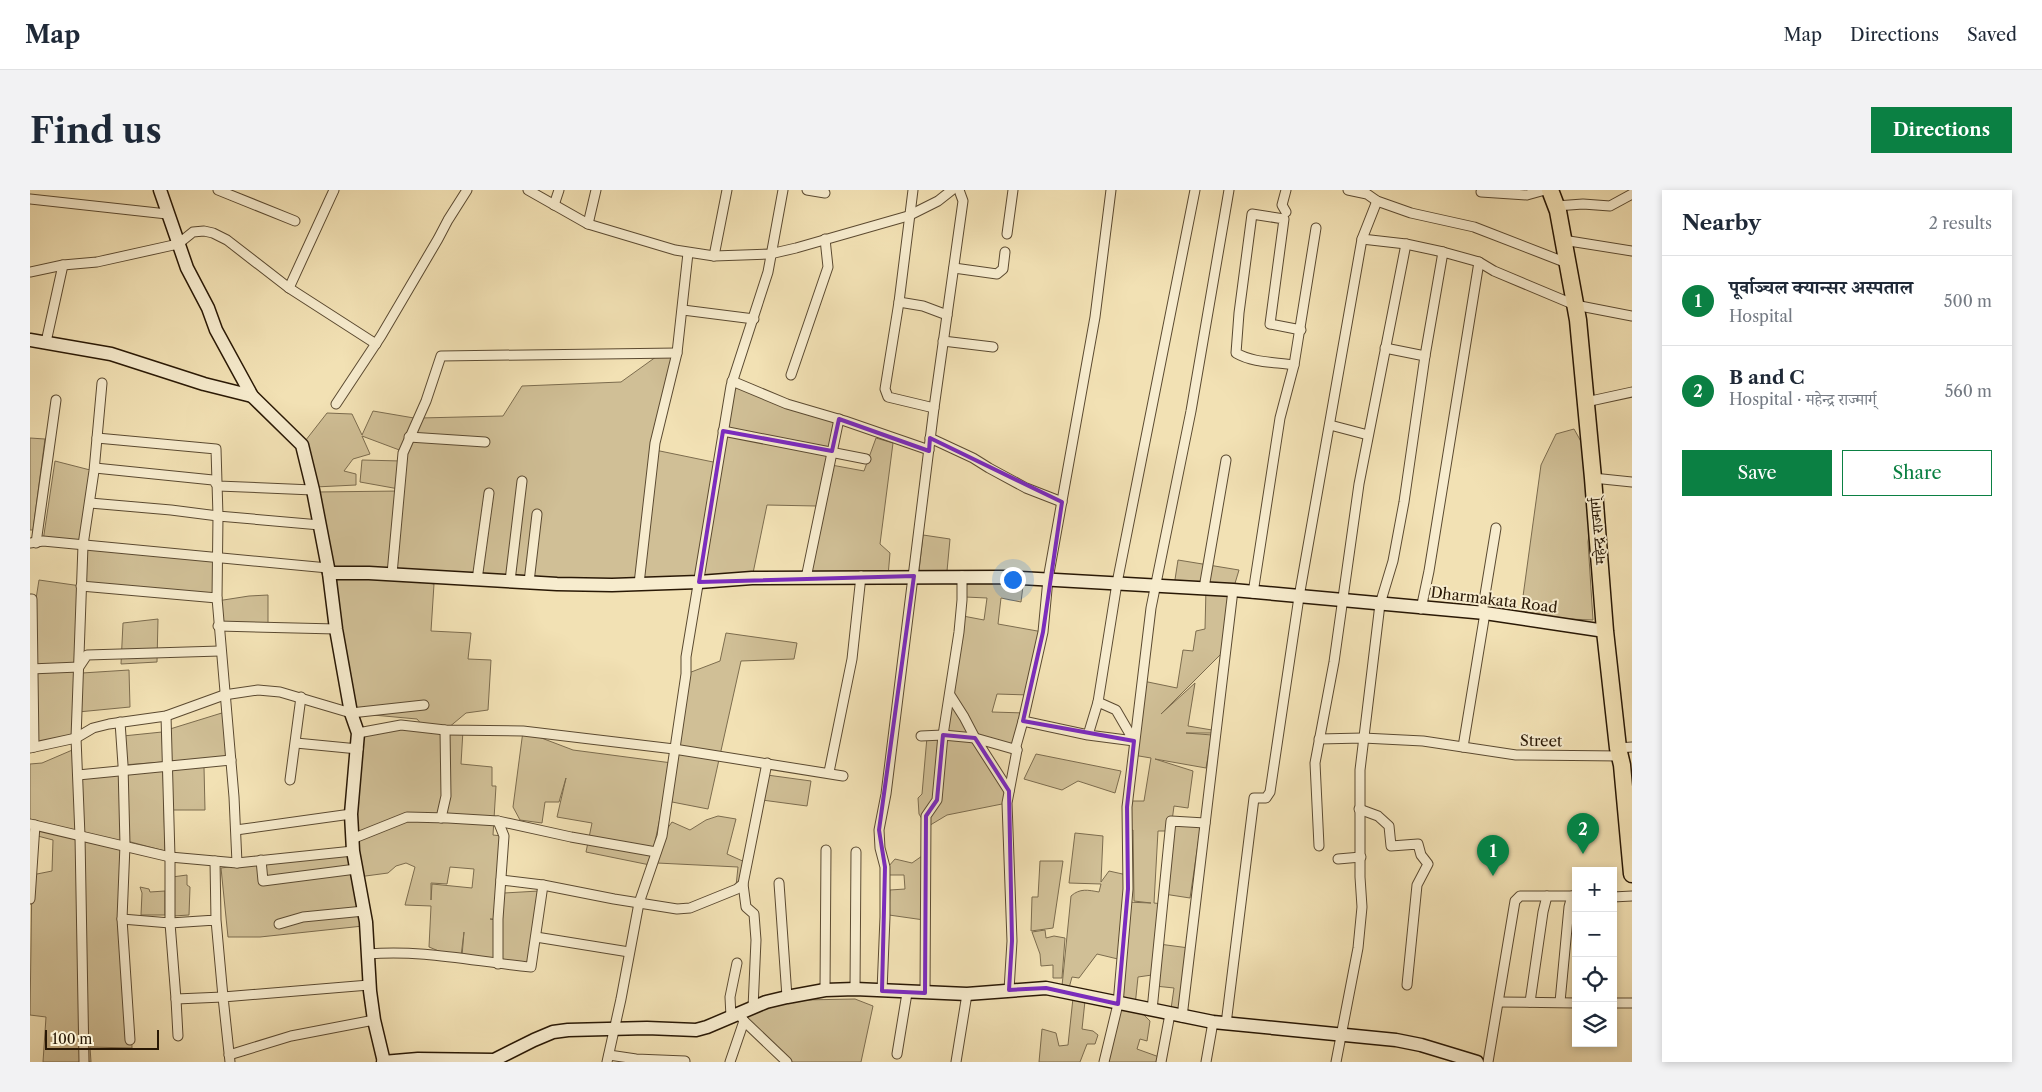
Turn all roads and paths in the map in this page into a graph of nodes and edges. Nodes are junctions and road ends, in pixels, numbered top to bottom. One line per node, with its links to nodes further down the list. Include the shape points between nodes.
1 (160, 190): 30 (street)
2 (218, 190): 32 (street)
3 (334, 190): 52 (street)
4 (467, 190): 63 (street)
5 (528, 190): 28 (street)
6 (559, 190): 28 (street)
7 (596, 190): 33 (street)
8 (727, 190): 46 (street)
9 (783, 190): 45 (street)
10 (807, 190): 23 (street)
11 (913, 190): 31 (street)
12 (952, 190): 31 (street)
13 (959, 190): 50 (street, via 963,201)
14 (1013, 190): 35 (street)
15 (1111, 190): 97 (street, via 1095,317)
16 (1195, 190): 117 (street)
17 (1229, 190): 119 (street, via 1191,411)
18 (1286, 190): 29 (street, via 1282,205)
19 (1348, 190): 21 (street)
20 (1545, 190): 22 (street, via 1527,195)
21 (1368, 192): 27 (street)
22 (1481, 192)
23 (825, 193)
24 (1632, 194): 25 (street, via 1610,206)
25 (1553, 198): 38 (highway, महेन्द्र राज्मार्ग्)
26 (30, 199): 30 (street)
27 (1377, 201): 37 (street); 48 (street, via 1411,213 1474,227)
28 (554, 205): 33 (street)
29 (1286, 212)
30 (166, 214): 39 (street)
31 (908, 216): 36 (street); 53 (street)
32 (295, 222)
33 (588, 224): 44 (street)
34 (1316, 228): 59 (street)
35 (1007, 234)
36 (825, 239): 45 (street); 69 (street, via 828,267)
37 (1362, 239): 40 (street); 79 (street)
38 (1563, 240): 41 (street); 48 (highway, महेन्द्र राज्मार्ग्)
39 (178, 244): 49 (street, via 97,262); 52 (street, via 193,232 213,233 227,240); 73 (street, via 216,330)
40 (1406, 244): 43 (street); 65 (street)
41 (1632, 251)
42 (1005, 252): 50 (street, via 1003,268 998,274)
43 (1444, 252): 47 (street); 67 (street)
44 (688, 253): 46 (street); 55 (street)
45 (770, 254): 46 (street); 58 (street)
46 (714, 256)
47 (1479, 262): 54 (street); 129 (street)
48 (1567, 263): 54 (highway, महेन्द्र राज्मार्ग्)
49 (63, 265): 51 (street); 62 (street)
50 (954, 268): 56 (street)
51 (30, 272)
52 (289, 288): 63 (street)
53 (899, 302): 56 (street); 77 (street, via 884,389 888,397)
54 (1575, 305): 57 (street); 75 (highway, महेन्द्र राज्मार्ग्)
55 (683, 310): 58 (street); 66 (street)
56 (947, 315): 61 (street)
57 (1632, 316)
58 (754, 319): 70 (street)
59 (1301, 330): 68 (street); 68 (street, via 1270,324 1284,220 1252,214 1236,353 1258,361)
60 (30, 340): 62 (street)
61 (943, 341): 64 (street); 77 (street)
62 (46, 342): 73 (street, via 111,354)
63 (376, 344): 76 (street)
64 (993, 347)
65 (1385, 348): 67 (street); 81 (street)
66 (677, 353): 82 (street, via 441,356 426,401); 118 (street, via 655,443)
67 (1425, 356): 128 (street, via 1404,502 1393,562)
68 (1294, 365): 123 (street, via 1280,418)
69 (791, 375)
70 (732, 381): 78 (street, via 787,404); 80 (street)
71 (102, 383): 83 (street)
72 (1632, 392): 75 (street)
73 (252, 396): 95 (street, via 302,445)
74 (56, 400): 103 (street)
75 (1586, 402): 91 (highway, महेन्द्र राज्मार्ग्)
76 (336, 404)
77 (934, 408): 84 (street)
78 (839, 419): 86 (street); 87 (street)
79 (1330, 426): 81 (street); 124 (street)
80 (723, 432): 87 (street); 116 (street)
81 (1368, 435): 127 (street)
82 (409, 437): 85 (street); 107 (street, via 403,453)
83 (97, 438): 90 (street); 94 (street, via 216,449)
84 (930, 438): 86 (street); 97 (street, via 1026,488)
85 (485, 442)
86 (929, 450): 109 (street)
87 (832, 451): 88 (street); 111 (street)
88 (866, 459)
89 (1226, 460): 121 (street)
90 (95, 468): 94 (street, via 213,480); 98 (street)
91 (1594, 478): 93 (street); 133 (highway, महेन्द्र राज्मार्ग्)
92 (522, 481): 114 (street)
93 (1632, 482)
94 (218, 486): 95 (street); 100 (street)
95 (313, 490): 101 (street)
96 (489, 493): 113 (street)
97 (1062, 502): 112 (street)
98 (90, 503): 100 (street); 104 (street)
99 (538, 514): 115 (street)
100 (218, 516): 101 (street); 105 (street)
101 (320, 525): 106 (street)
102 (1496, 528): 130 (street)
103 (33, 543): 104 (street)
104 (83, 545): 105 (street); 120 (street)
105 (216, 557): 106 (street); 125 (street)
106 (329, 571): 107 (street, Dharmakata Road); 132 (street)
107 (392, 574): 113 (street, Dharmakata Road)
108 (860, 576): 109 (street, Dharmakata Road); 111 (street, Dharmakata Road); 167 (street, via 852,659)
109 (914, 576): 110 (street, Dharmakata Road); 220 (street, via 879,830 885,866)
110 (962, 576): 112 (street, Dharmakata Road); 138 (street, via 959,632)
111 (806, 578): 116 (street, Dharmakata Road)
112 (1048, 579): 117 (street, Dharmakata Road); 145 (street, via 1043,632)
113 (477, 580): 114 (street, Dharmakata Road)
114 (510, 581): 115 (street, Dharmakata Road)
115 (529, 582): 118 (street, Dharmakata Road)
116 (698, 582): 118 (street, Dharmakata Road); 160 (street)
117 (1117, 583): 119 (street, Dharmakata Road); 140 (street)
118 (639, 584)
119 (1155, 585): 121 (street, Dharmakata Road); 155 (street)
120 (81, 586): 125 (street); 135 (street)
121 (1204, 588): 122 (street, Dharmakata Road)
122 (1233, 590): 123 (street, Dharmakata Road); 176 (street)
123 (1253, 593): 124 (street, Dharmakata Road)
124 (1300, 597): 127 (street, Dharmakata Road); 239 (street, via 1270,792 1266,798 1254,798)
125 (217, 598): 131 (street)
126 (30, 599): 136 (street)
127 (1342, 600): 128 (street, Dharmakata Road); 154 (street)
128 (1380, 604): 129 (street, Dharmakata Road); 153 (street)
129 (1421, 608): 130 (street, Dharmakata Road)
130 (1484, 613): 133 (street, Dharmakata Road); 158 (street)
131 (218, 626): 132 (street); 134 (street)
132 (336, 629): 142 (street)
133 (1605, 631): 162 (highway, महेन्द्र राज्मार्ग्)
134 (220, 651): 135 (street, via 87,655); 137 (street)
135 (79, 667): 136 (street); 151 (street)
136 (31, 669): 157 (street)
137 (224, 695): 139 (street, via 258,690); 143 (street); 163 (street)
138 (950, 695): 148 (street); 152 (street)
139 (301, 697): 142 (street); 156 (street)
140 (1098, 702): 149 (street); 155 (street, via 1116,710)
141 (424, 705): 142 (street)
142 (351, 713): 147 (street)
143 (166, 716): 144 (street); 165 (street)
144 (120, 722): 151 (street, via 93,728); 166 (street)
145 (1024, 722): 149 (street); 161 (street)
146 (445, 730): 147 (street, via 401,725); 160 (street, via 523,732); 174 (street, via 446,796)
147 (358, 733): 159 (street)
148 (943, 735): 150 (street); 152 (street); 222 (street, via 937,800 926,816)
149 (1088, 735): 155 (street)
150 (921, 736)
151 (76, 738): 157 (street); 168 (street)
152 (975, 738): 161 (street); 171 (street)
153 (1363, 738): 154 (street, Street); 158 (street, Street); 172 (street)
154 (1319, 739): 182 (street, via 1316,763)
155 (1134, 741): 232 (street, via 1127,807 1128,888)
156 (296, 743): 159 (street); 170 (street)
157 (32, 747)
158 (1463, 747): 162 (street, Street, via 1516,755)
159 (358, 748): 173 (street)
160 (674, 749): 164 (street); 184 (street, via 662,836)
161 (1017, 750): 171 (street)
162 (1623, 751): 193 (highway, महेन्द्र राज्मार्ग्)
163 (231, 760): 165 (street); 178 (street)
164 (767, 763): 167 (street); 196 (street)
165 (167, 766): 166 (street); 186 (street)
166 (123, 770): 168 (street); 180 (street)
167 (829, 772): 169 (street)
168 (78, 775): 179 (street)
169 (843, 776)
170 (290, 780)
171 (1009, 791): 219 (street, via 1012,941)
172 (1359, 808): 187 (street); 216 (street, via 1378,816 1389,826 1391,846 1418,844 1428,864 1418,886)
173 (352, 814): 178 (street); 181 (street)
174 (441, 818): 175 (street); 181 (street, via 407,817)
175 (498, 821): 184 (street); 194 (street, via 504,836)
176 (1205, 823): 235 (street, via 1171,821); 236 (street)
177 (33, 825): 179 (street); 202 (street)
178 (236, 830): 191 (street)
179 (80, 836): 180 (street); 249 (street)
180 (125, 845): 186 (street); 206 (street)
181 (353, 845): 189 (street); 192 (street)
182 (1319, 846)
183 (826, 850): 218 (street)
184 (656, 852): 204 (street)
185 (856, 852): 217 (street)
186 (170, 857): 190 (street); 208 (street)
187 (1361, 857): 188 (street); 242 (street, via 1362,907 1358,948)
188 (1338, 859)
189 (261, 860): 191 (street); 192 (street, via 263,881)
190 (215, 861): 191 (street); 207 (street)
191 (237, 863)
192 (356, 869): 205 (street)
193 (1632, 874)
194 (501, 880): 197 (street); 214 (street)
195 (778, 883): 225 (street)
196 (743, 884): 204 (street, via 690,908); 234 (street, via 746,907 754,914 756,931)
197 (543, 885): 204 (street); 210 (street)
198 (1547, 896): 199 (street); 227 (street, via 1520,896 1515,901); 228 (street)
199 (1572, 896)
200 (1632, 896): 201 (street)
201 (1617, 897)
202 (30, 899)
203 (1572, 902): 229 (street)
204 (639, 903): 211 (street)
205 (364, 911): 209 (street, via 303,916); 212 (street)
206 (122, 919): 208 (street); 243 (street)
207 (216, 920): 208 (street); 224 (street)
208 (170, 923): 226 (street)
209 (279, 924)
210 (536, 937): 211 (street); 214 (street, via 531,967)
211 (629, 952): 240 (street)
212 (368, 954): 214 (street, via 431,954); 215 (street)
213 (737, 963): 237 (street, via 730,997)
214 (498, 964)
215 (370, 985): 224 (street); 238 (street)
216 (1407, 985)
217 (855, 989): 218 (street); 220 (street)
218 (825, 990): 225 (street)
219 (1009, 990): 223 (street); 232 (street, via 1046,988)
220 (882, 991): 221 (street)
221 (908, 993): 222 (street); 244 (street)
222 (925, 993): 223 (street)
223 (967, 994): 253 (street)
224 (223, 997): 226 (street); 245 (street)
225 (787, 997): 234 (street)
226 (176, 999): 241 (street)
227 (1499, 1002): 228 (street); 259 (street)
228 (1530, 1002): 229 (street)
229 (1560, 1002): 230 (street)
230 (1572, 1003)
231 (1632, 1003): 233 (street)
232 (1118, 1004): 235 (street); 254 (street)
233 (1617, 1004)
234 (753, 1008): 237 (street)
235 (1152, 1010): 236 (street)
236 (1176, 1016): 239 (street); 255 (street)
237 (738, 1017): 240 (street, via 696,1030); 251 (street); 252 (street)
238 (374, 1020): 245 (street, via 291,1036); 250 (street)
239 (1219, 1023): 242 (street); 256 (street)
240 (614, 1029): 246 (street); 247 (street, via 553,1032)
241 (178, 1036)
242 (1341, 1036): 257 (street); 258 (street, via 1396,1040)
243 (130, 1040)
244 (897, 1054)
245 (230, 1058)
246 (608, 1058): 248 (street)
247 (496, 1061): 250 (street, via 418,1058)
248 (685, 1061)
249 (84, 1062)
250 (384, 1062)
251 (730, 1062)
252 (787, 1062)
253 (956, 1062)
254 (1104, 1062)
255 (1161, 1062)
256 (1206, 1062)
257 (1336, 1062)
258 (1477, 1062)
259 (1488, 1062)

